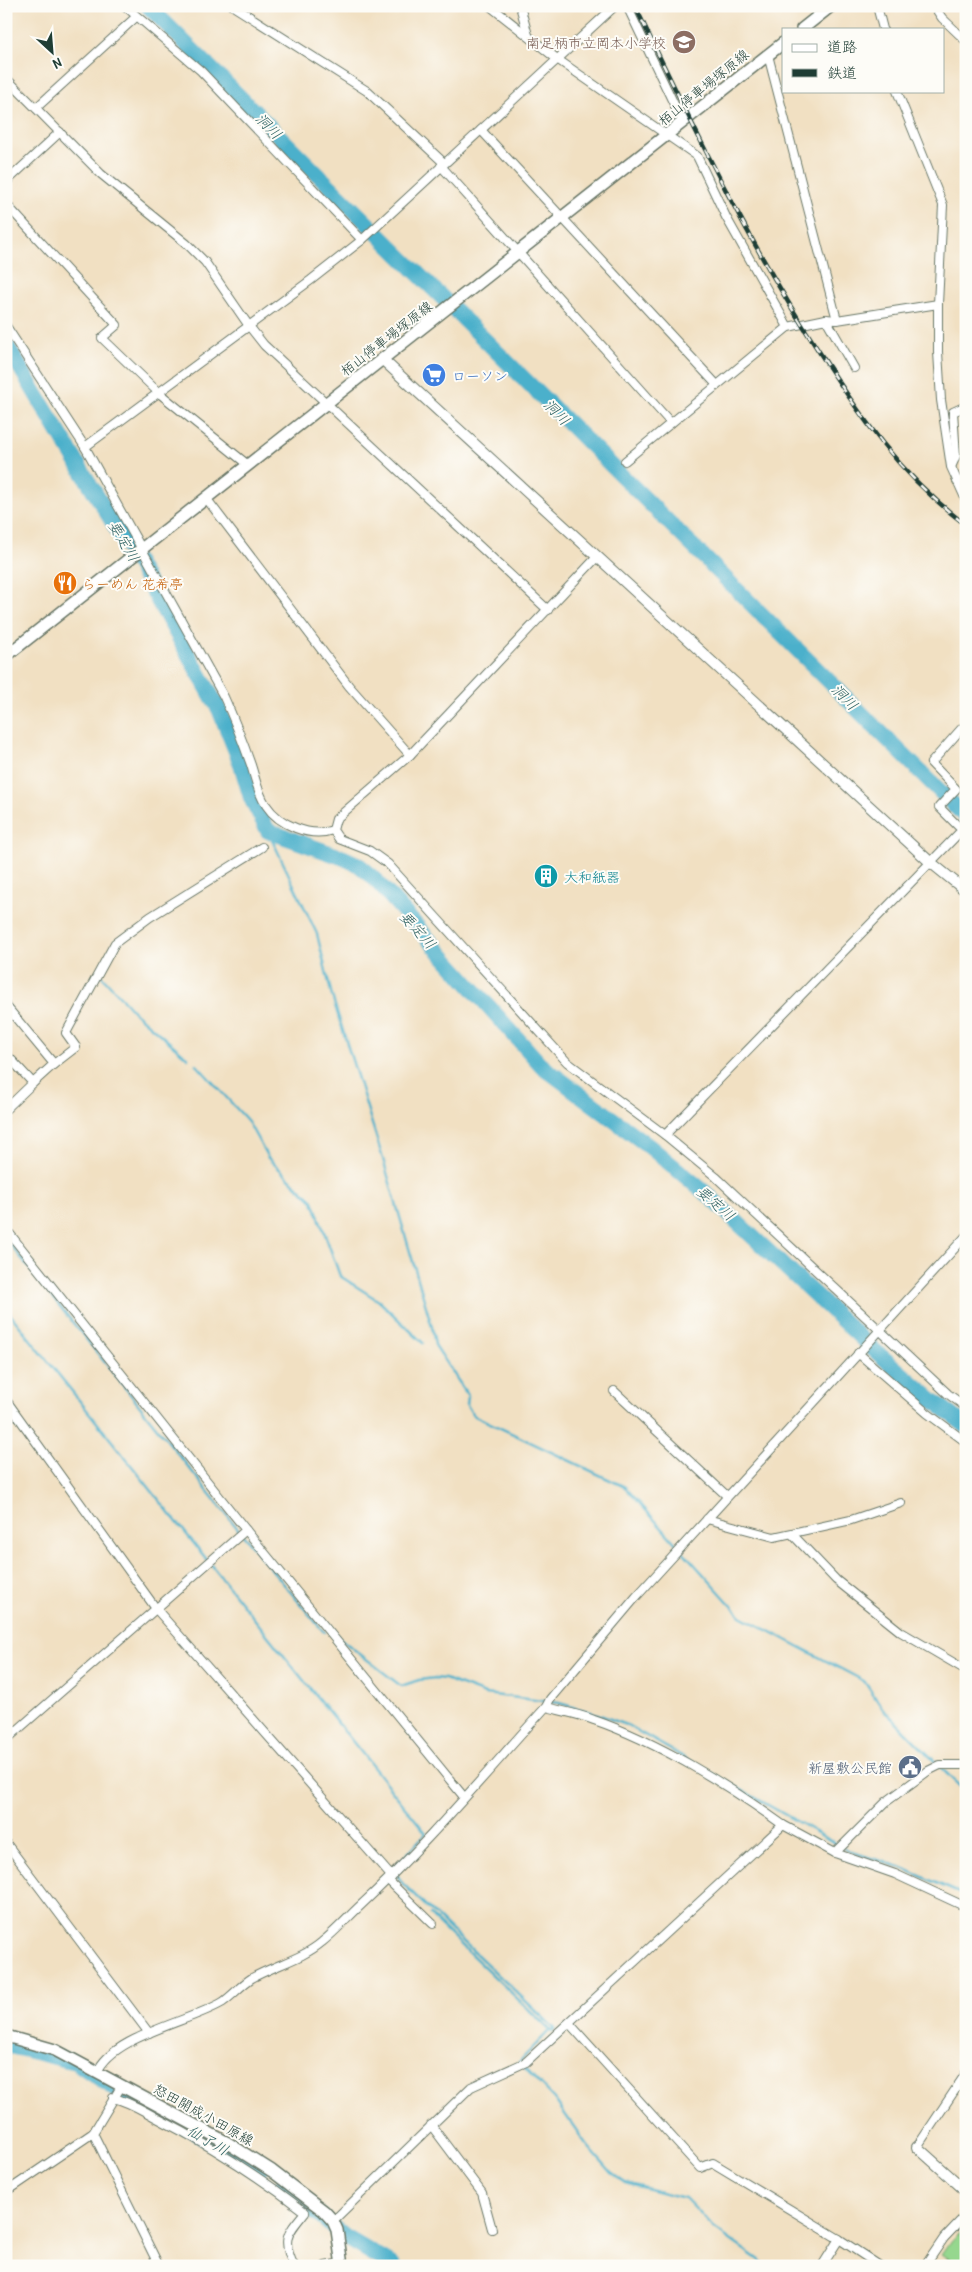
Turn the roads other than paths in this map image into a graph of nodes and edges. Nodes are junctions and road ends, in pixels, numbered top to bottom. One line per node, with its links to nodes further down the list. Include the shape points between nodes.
1 (125, 6): 10 (street)
2 (490, 6): 13 (street)
3 (520, 6): 13 (street)
4 (615, 6): 17 (street)
5 (627, 6): 21 (street)
6 (831, 6): 11 (main road)
7 (878, 6): 12 (street)
8 (934, 6): 14 (street)
9 (239, 8): 25 (street, via 367,91)
10 (136, 17): 20 (street); 29 (street, via 202,71)
11 (803, 28)
12 (883, 28)
13 (528, 35): 17 (street)
14 (966, 41)
15 (782, 44): 16 (main road, 栢山停車場塚原線)
16 (768, 54): 21 (main road, 栢山停車場塚原線); 33 (street)
17 (557, 59): 22 (street); 24 (street)
18 (6, 78): 20 (street)
19 (897, 92): 31 (street, via 943,205)
20 (36, 108): 23 (street)
21 (683, 123): 24 (main road, 栢山停車場塚原線)
22 (481, 130): 25 (street); 28 (street)
23 (60, 132): 26 (street); 35 (street, via 102,174 187,244 204,262)
24 (667, 135): 28 (main road, 栢山停車場塚原線); 36 (street, via 697,156 726,217)
25 (442, 165): 29 (street); 30 (street)
26 (6, 182)
27 (6, 204): 40 (street, via 117,325 102,338)
28 (562, 218): 30 (main road, 栢山停車場塚原線); 39 (street)
29 (362, 240): 35 (street)
30 (517, 252): 37 (main road, 栢山停車場塚原線); 43 (street)
31 (938, 304): 33 (street); 47 (street, via 938,352)
32 (826, 319): 33 (street); 36 (street); 38 (street)
33 (837, 320)
34 (6, 326): 44 (street)
35 (249, 326): 40 (street); 41 (street, via 264,346)
36 (788, 327): 39 (street)
37 (383, 360): 41 (main road, 栢山停車場塚原線); 53 (street)
38 (854, 368)
39 (717, 385): 43 (street)
40 (159, 393): 44 (street); 46 (street)
41 (326, 404): 46 (main road, 栢山停車場塚原線); 54 (street)
42 (966, 406): 47 (street, via 953,412 956,456)
43 (671, 423): 45 (street)
44 (85, 447): 52 (street)
45 (625, 461)
46 (248, 465): 50 (main road, 栢山停車場塚原線)
47 (951, 467): 48 (street)
48 (957, 481): 49 (street, via 964,481); 51 (street)
49 (966, 486)
50 (206, 498): 52 (main road, 栢山停車場塚原線); 57 (street, via 349,686)
51 (966, 500)
52 (141, 550): 55 (main road, 栢山停車場塚原線); 58 (street, via 224,697 265,804 276,817 289,825 320,835)
53 (597, 557): 54 (street); 60 (street)
54 (548, 610): 57 (street)
55 (6, 656)
56 (966, 731): 60 (street, via 962,728 930,763 956,789 938,807 962,830)
57 (410, 755): 58 (street, via 336,818)
58 (333, 830): 67 (street, via 340,839 370,851 388,864 567,1062)
59 (262, 847): 64 (street, via 150,917 115,943 66,1033 76,1047)
60 (929, 861): 61 (street); 67 (street)
61 (966, 891)
62 (6, 1006): 64 (street)
63 (6, 1054): 65 (street)
64 (54, 1064): 65 (street)
65 (33, 1083): 66 (street)
66 (6, 1109)
67 (665, 1135): 70 (street, via 716,1177)
68 (6, 1229): 79 (street)
69 (966, 1236): 70 (street)
70 (876, 1333): 71 (street); 74 (street)
71 (859, 1352): 75 (street, via 927,1413); 76 (street)
72 (614, 1391): 76 (street)
73 (6, 1400): 81 (street)
74 (966, 1407)
75 (966, 1442)
76 (728, 1496): 78 (street)
77 (901, 1503): 80 (street, via 851,1520)
78 (707, 1519): 80 (street, via 774,1537); 83 (street)
79 (246, 1530): 81 (street); 86 (street)
80 (792, 1534): 82 (street, via 836,1580 901,1632)
81 (157, 1610): 84 (street); 90 (street)
82 (966, 1670)
83 (548, 1704): 86 (street); 87 (street, via 632,1735 690,1766)
84 (6, 1740)
85 (966, 1765): 89 (street, via 940,1765 928,1771 886,1802)
86 (464, 1797): 90 (street)
87 (783, 1825): 89 (street); 93 (street)
88 (6, 1843): 94 (street)
89 (835, 1853): 91 (street, via 895,1874)
90 (391, 1878): 92 (street); 94 (street, via 321,1943 254,1977 223,2002)
91 (966, 1907)
92 (433, 1924)
93 (569, 2023): 102 (street, via 526,2062 471,2087); 110 (street, via 700,2168 713,2164)
94 (149, 2033): 96 (street, via 110,2054)
95 (6, 2036): 96 (main road, 怒田開成小田原線, via 55,2050)
96 (97, 2072): 99 (main road, 怒田開成小田原線)
97 (966, 2073): 98 (street)
98 (959, 2084): 100 (street); 104 (street)
99 (122, 2085): 101 (street); 108 (main road, 怒田開成小田原線, via 272,2170 324,2210)
100 (966, 2090)
101 (114, 2098): 103 (street); 113 (street, via 179,2129 228,2158 270,2184 305,2212 287,2235 286,2250)
102 (431, 2125): 108 (street); 109 (street, via 482,2192)
103 (93, 2133): 106 (street); 112 (street)
104 (917, 2147): 105 (street)
105 (966, 2190)
106 (6, 2191)
107 (966, 2215): 117 (street, via 944,2238)
108 (333, 2221): 111 (main road, 怒田開成小田原線)
109 (492, 2229)
110 (840, 2238): 115 (street); 116 (street)
111 (342, 2264): 114 (street)
112 (159, 2266)
113 (294, 2266)
114 (325, 2266)
115 (822, 2266)
116 (880, 2266)
117 (925, 2266)

